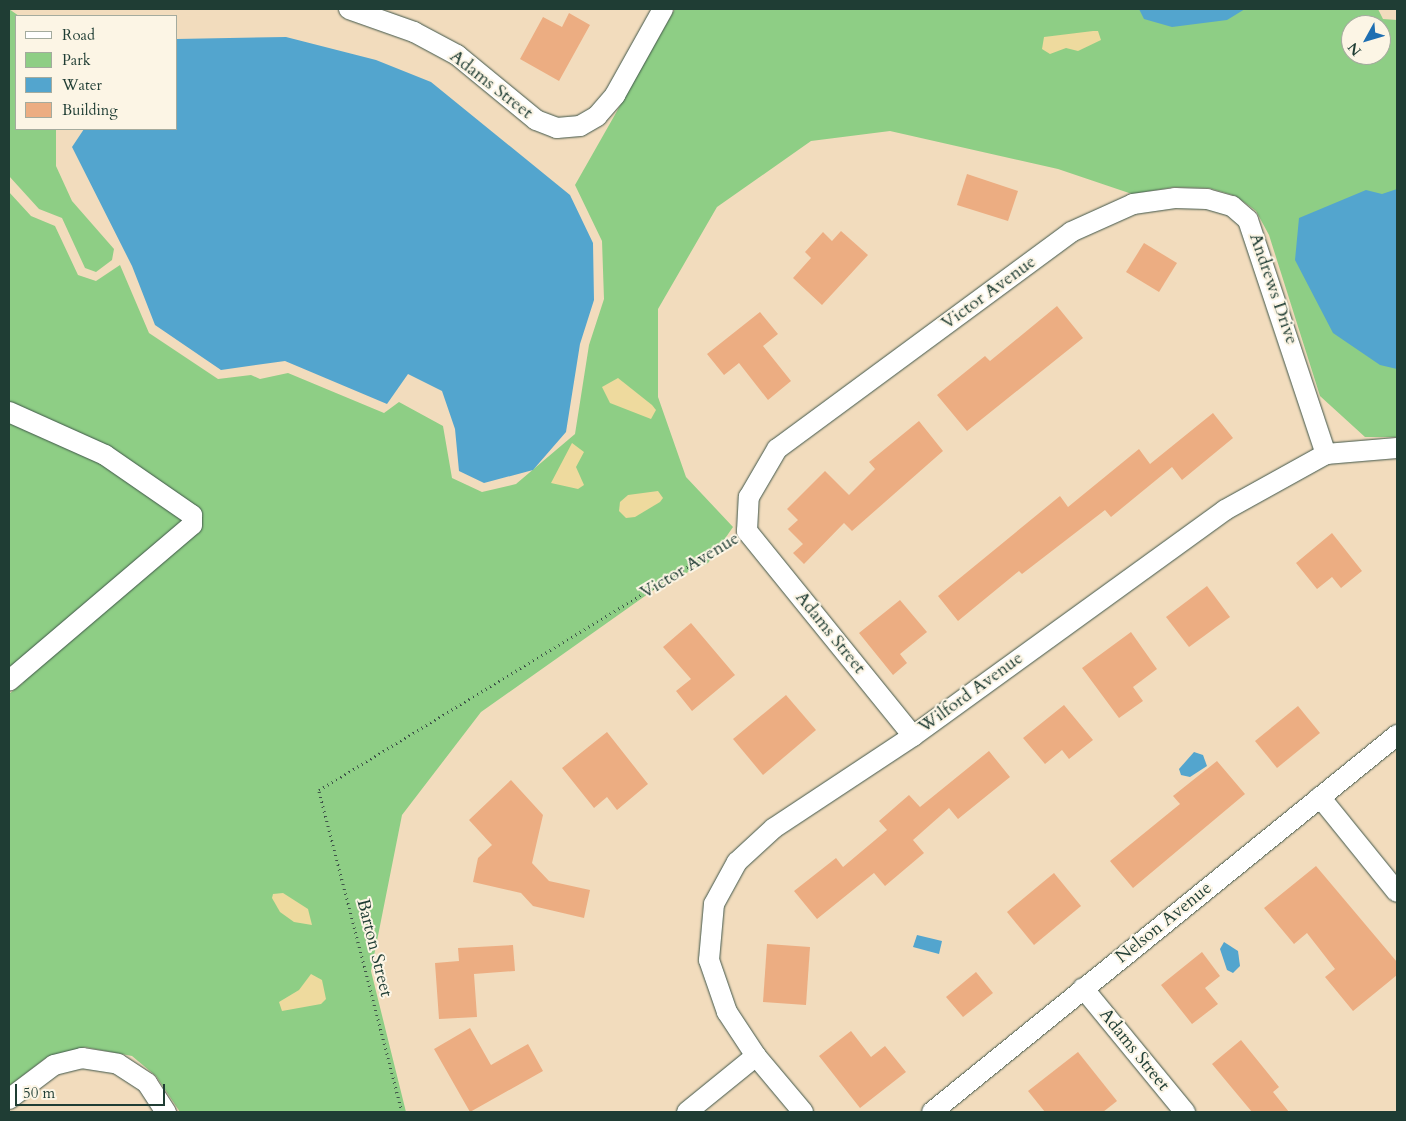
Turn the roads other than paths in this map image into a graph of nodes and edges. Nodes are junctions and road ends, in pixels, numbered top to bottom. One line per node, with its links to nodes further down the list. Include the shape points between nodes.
1 (350, 9): 2 (street, Adams Street, via 414,32 457,55 536,120 557,128 580,126 597,116 615,95)
2 (663, 9)
3 (1071, 232): 6 (street, Andrews Drive, via 1133,204 1175,198 1207,199 1232,206 1248,220 1258,239); 7 (street, Victor Avenue, via 777,449 749,497)
4 (9, 412): 8 (street, via 105,454 192,515 192,525)
5 (1397, 448): 6 (street, Wilford Avenue)
6 (1326, 454): 10 (street, Wilford Avenue, via 1225,510)
7 (747, 531): 10 (street, Adams Street)
8 (9, 681)
9 (1397, 735): 11 (street, Nelson Avenue)
10 (912, 736): 14 (street, Wilford Avenue, via 774,828 737,862 714,904 710,960 728,1012)
11 (1320, 797): 12 (street); 13 (street, Nelson Avenue)
12 (1397, 892)
13 (1083, 988): 19 (street, Nelson Avenue); 20 (street, Adams Street)
14 (756, 1056): 17 (street); 18 (street, Wilford Avenue)
15 (9, 1099): 16 (street, via 54,1065 82,1058 118,1064 147,1082)
16 (166, 1112)
17 (687, 1112)
18 (803, 1112)
19 (932, 1112)
20 (1185, 1112)

